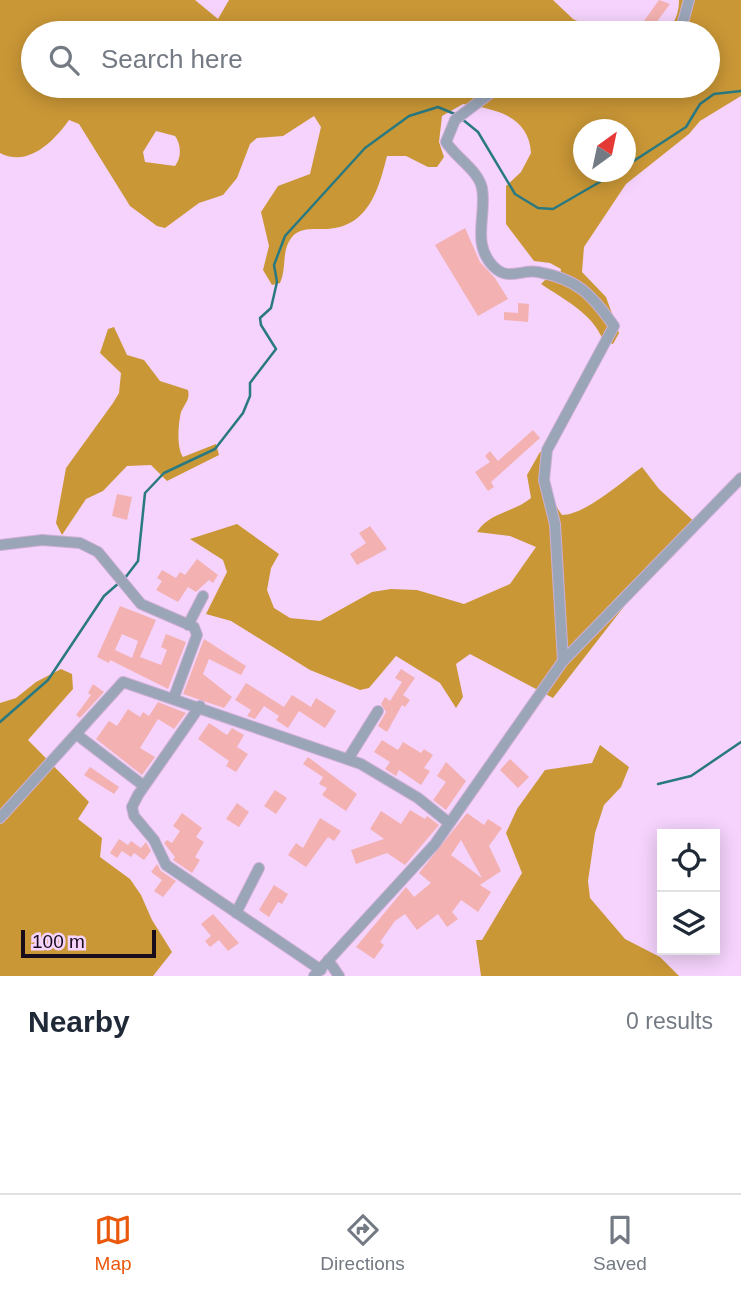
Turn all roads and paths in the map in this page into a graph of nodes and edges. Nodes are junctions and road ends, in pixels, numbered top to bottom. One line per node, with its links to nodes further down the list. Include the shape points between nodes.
1 (690, 0): 2 (street)
2 (684, 21)
3 (483, 98): 8 (street, via 455,120 446,142 482,189 481,243 493,266 510,276 539,272 561,278 592,295 614,326 547,450 544,467 555,524)
4 (741, 478): 8 (street)
5 (0, 545): 7 (street, via 42,540 80,543 98,552 145,607)
6 (203, 596): 7 (street)
7 (188, 625): 9 (street, via 197,635)
8 (563, 661): 16 (street)
9 (174, 697): 10 (street); 12 (street, via 120,682)
10 (200, 706): 13 (street); 14 (street)
11 (378, 711): 13 (street)
12 (76, 734): 14 (street); 15 (street)
13 (348, 759): 16 (street, via 406,791)
14 (144, 786): 18 (street, via 132,811 166,865)
15 (0, 818)
16 (449, 823): 19 (street, via 399,887)
17 (259, 868): 18 (street)
18 (236, 913): 19 (street)
19 (321, 969): 20 (street)
20 (339, 976)

